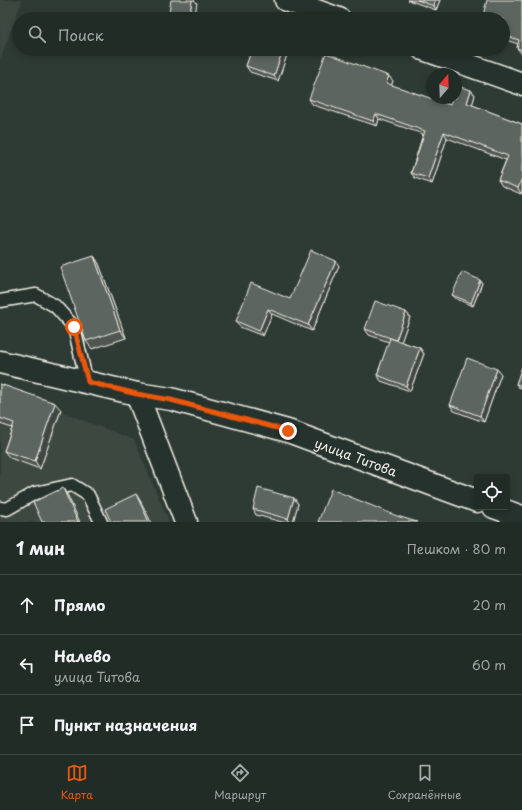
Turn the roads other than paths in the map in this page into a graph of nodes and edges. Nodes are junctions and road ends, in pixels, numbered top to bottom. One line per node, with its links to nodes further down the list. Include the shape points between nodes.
1 (286, 0): 2 (street)
2 (319, 12)
3 (443, 56): 4 (street)
4 (522, 84)
5 (0, 301): 7 (lane, via 36,295 55,306 74,327)
6 (0, 362): 7 (street, улица Титова)
7 (88, 382): 8 (street, улица Титова)
8 (137, 394): 9 (street, улица Титова, via 171,400 288,431); 14 (street)
9 (474, 500)
10 (0, 508): 13 (lane, via 7,509 35,493 72,485 88,495)
11 (502, 510): 12 (street)
12 (522, 517)
13 (101, 522)
14 (186, 522)

